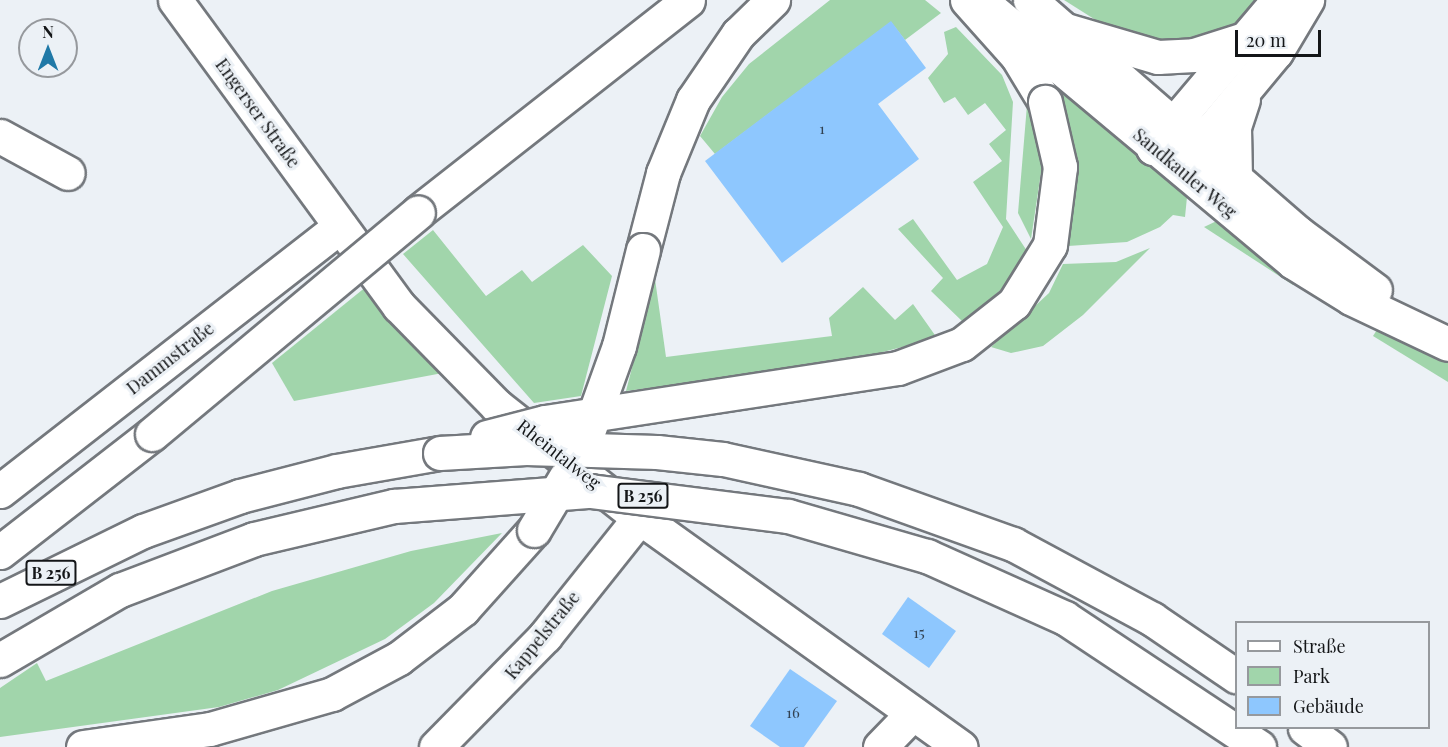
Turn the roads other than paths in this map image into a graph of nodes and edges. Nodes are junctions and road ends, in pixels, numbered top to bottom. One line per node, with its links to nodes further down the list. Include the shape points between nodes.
1 (175, 0): 16 (main road, Engerser Straße)
2 (688, 0): 22 (main road, bridge)
3 (773, 0): 28 (main road, bridge, via 738,34 693,100 663,173 619,346 590,429 547,511 492,582 399,658 332,694 210,729)
4 (967, 0): 19 (main road, bridge, via 1017,56 1045,102 1060,167 1050,245 1014,303 962,344 898,368 545,422)
5 (980, 0): 13 (main road, Sandkauler Weg)
6 (1030, 0): 9 (main road, Sandkauler Weg)
7 (1278, 0): 10 (main road)
8 (1306, 0): 11 (main road)
9 (1066, 30): 10 (main road, via 1158,57 1194,55); 13 (main road, Sandkauler Weg)
10 (1250, 38): 13 (main road)
11 (1247, 89): 13 (main road, via 1212,129); 15 (main road, via 1234,127)
12 (0, 136): 14 (main road)
13 (1172, 139): 15 (main road, Sandkauler Weg); 17 (main road, Sandkauler Weg, via 1311,274 1375,310)
14 (68, 173)
15 (1235, 180): 17 (main road, Sandkauler Weg)
16 (340, 226): 20 (main road, Dammstraße); 21 (main road, Rheintalweg, via 399,306 497,405)
17 (1408, 321): 18 (main road, Sandkauler Weg)
18 (1448, 344)
19 (440, 453): 23 (main road, B 256, via 337,471 230,500 114,544); 25 (main road, B 256, bridge, via 526,448 657,452 723,459 859,489 1013,544 1142,613)
20 (0, 491)
21 (640, 517): 26 (main road, Rheintalweg); 29 (main road, Kappelstraße, via 538,644)
22 (0, 552)
23 (0, 601)
24 (0, 660): 32 (main road, B 256, bridge, via 120,590 254,539 393,506 590,491 788,516 927,556 1065,618)
25 (1235, 675)
26 (913, 713): 30 (main road); 31 (main road, Rheintalweg)
27 (1306, 729): 33 (main road)
28 (83, 747)
29 (436, 747)
30 (880, 747)
31 (961, 747)
32 (1260, 747)
33 (1330, 747)

